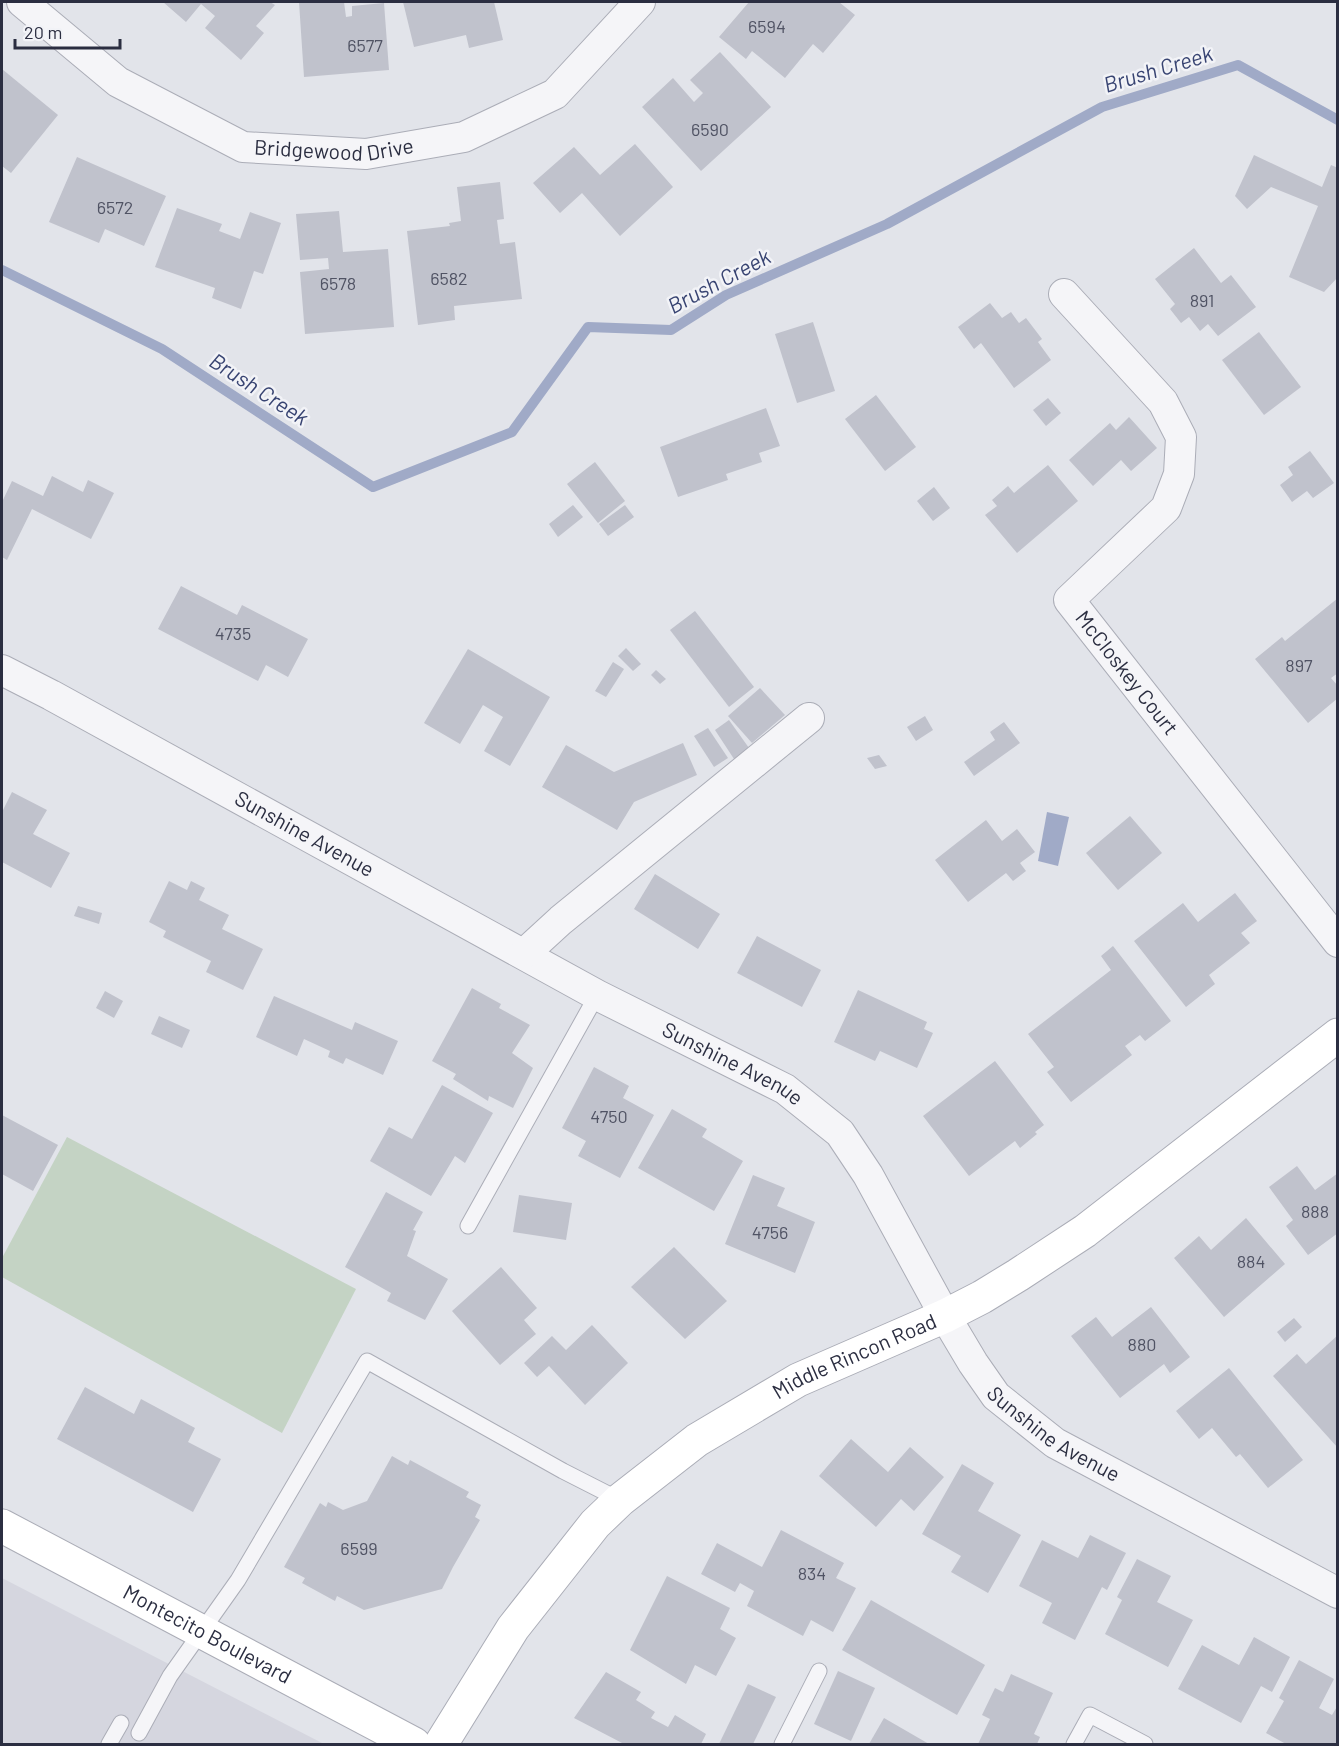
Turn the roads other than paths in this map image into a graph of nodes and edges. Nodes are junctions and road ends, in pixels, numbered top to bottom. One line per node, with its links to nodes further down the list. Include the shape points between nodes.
1 (22, 2): 2 (street, Bridgewood Drive, via 118,82 243,147 366,154 464,137 555,94)
2 (640, 2)
3 (1064, 294): 6 (street, McCloskey Court, via 1162,402 1180,437 1179,474 1166,508 1069,600)
4 (2, 670): 7 (street, Sunshine Avenue)
5 (809, 718): 7 (street)
6 (1338, 942)
7 (525, 953): 8 (street, Sunshine Avenue)
8 (597, 994): 10 (lane); 11 (street, Sunshine Avenue, via 785,1089 840,1133 868,1175)
9 (1338, 1035): 11 (street, Middle Rincon Road, via 1085,1231 991,1292)
10 (468, 1226)
11 (945, 1316): 12 (street, Middle Rincon Road, via 798,1380 697,1440); 14 (street, Sunshine Avenue, via 996,1396 1055,1443)
12 (620, 1500): 15 (lane, via 368,1361 238,1580); 21 (street, Middle Rincon Road, via 595,1524 513,1628)
13 (2, 1526): 15 (street, Montecito Boulevard)
14 (1335, 1586)
15 (201, 1631): 18 (lane, via 170,1676); 20 (street, Montecito Boulevard)
16 (819, 1671): 22 (lane)
17 (121, 1723): 19 (lane)
18 (139, 1734)
19 (109, 1744)
20 (414, 1744)
21 (441, 1744)
22 (782, 1744)
23 (1074, 1744): 24 (lane, via 1090,1715)
24 (1145, 1744)

